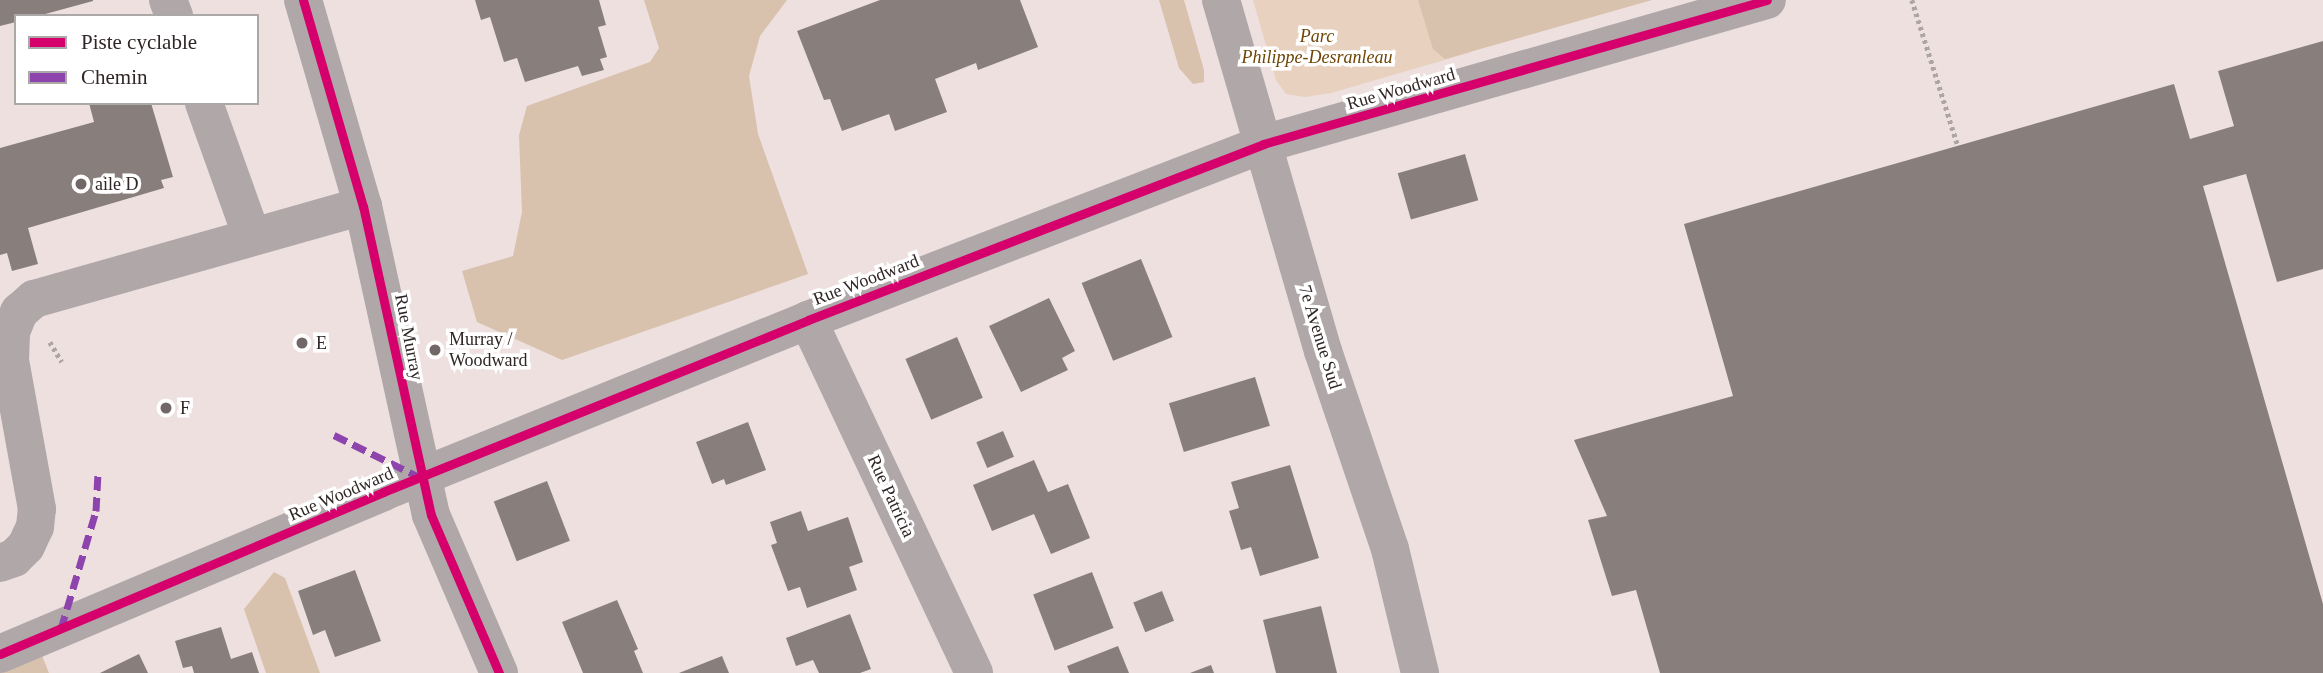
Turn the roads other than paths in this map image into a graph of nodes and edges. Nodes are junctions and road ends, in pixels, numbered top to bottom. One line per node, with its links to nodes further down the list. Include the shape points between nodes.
1 (303, 0): 6 (street, Rue Murray)
2 (1221, 0): 5 (street, 7e Avenue Sud)
3 (1767, 0): 5 (street, Rue Woodward)
4 (205, 105): 7 (street)
5 (1263, 144): 8 (street, Rue Woodward); 14 (street, 7e Avenue Sud, via 1323,351 1390,549)
6 (363, 206): 7 (street); 9 (street, Rue Murray)
7 (251, 237): 10 (street, via 34,299 19,312 11,332 10,361 37,509 26,546)
8 (808, 320): 9 (street, Rue Woodward); 13 (street, Rue Patricia)
9 (421, 478): 11 (street, Rue Woodward); 12 (street, Rue Murray, via 431,515)
10 (0, 563)
11 (6, 660)
12 (499, 673)
13 (974, 673)
14 (1420, 673)

